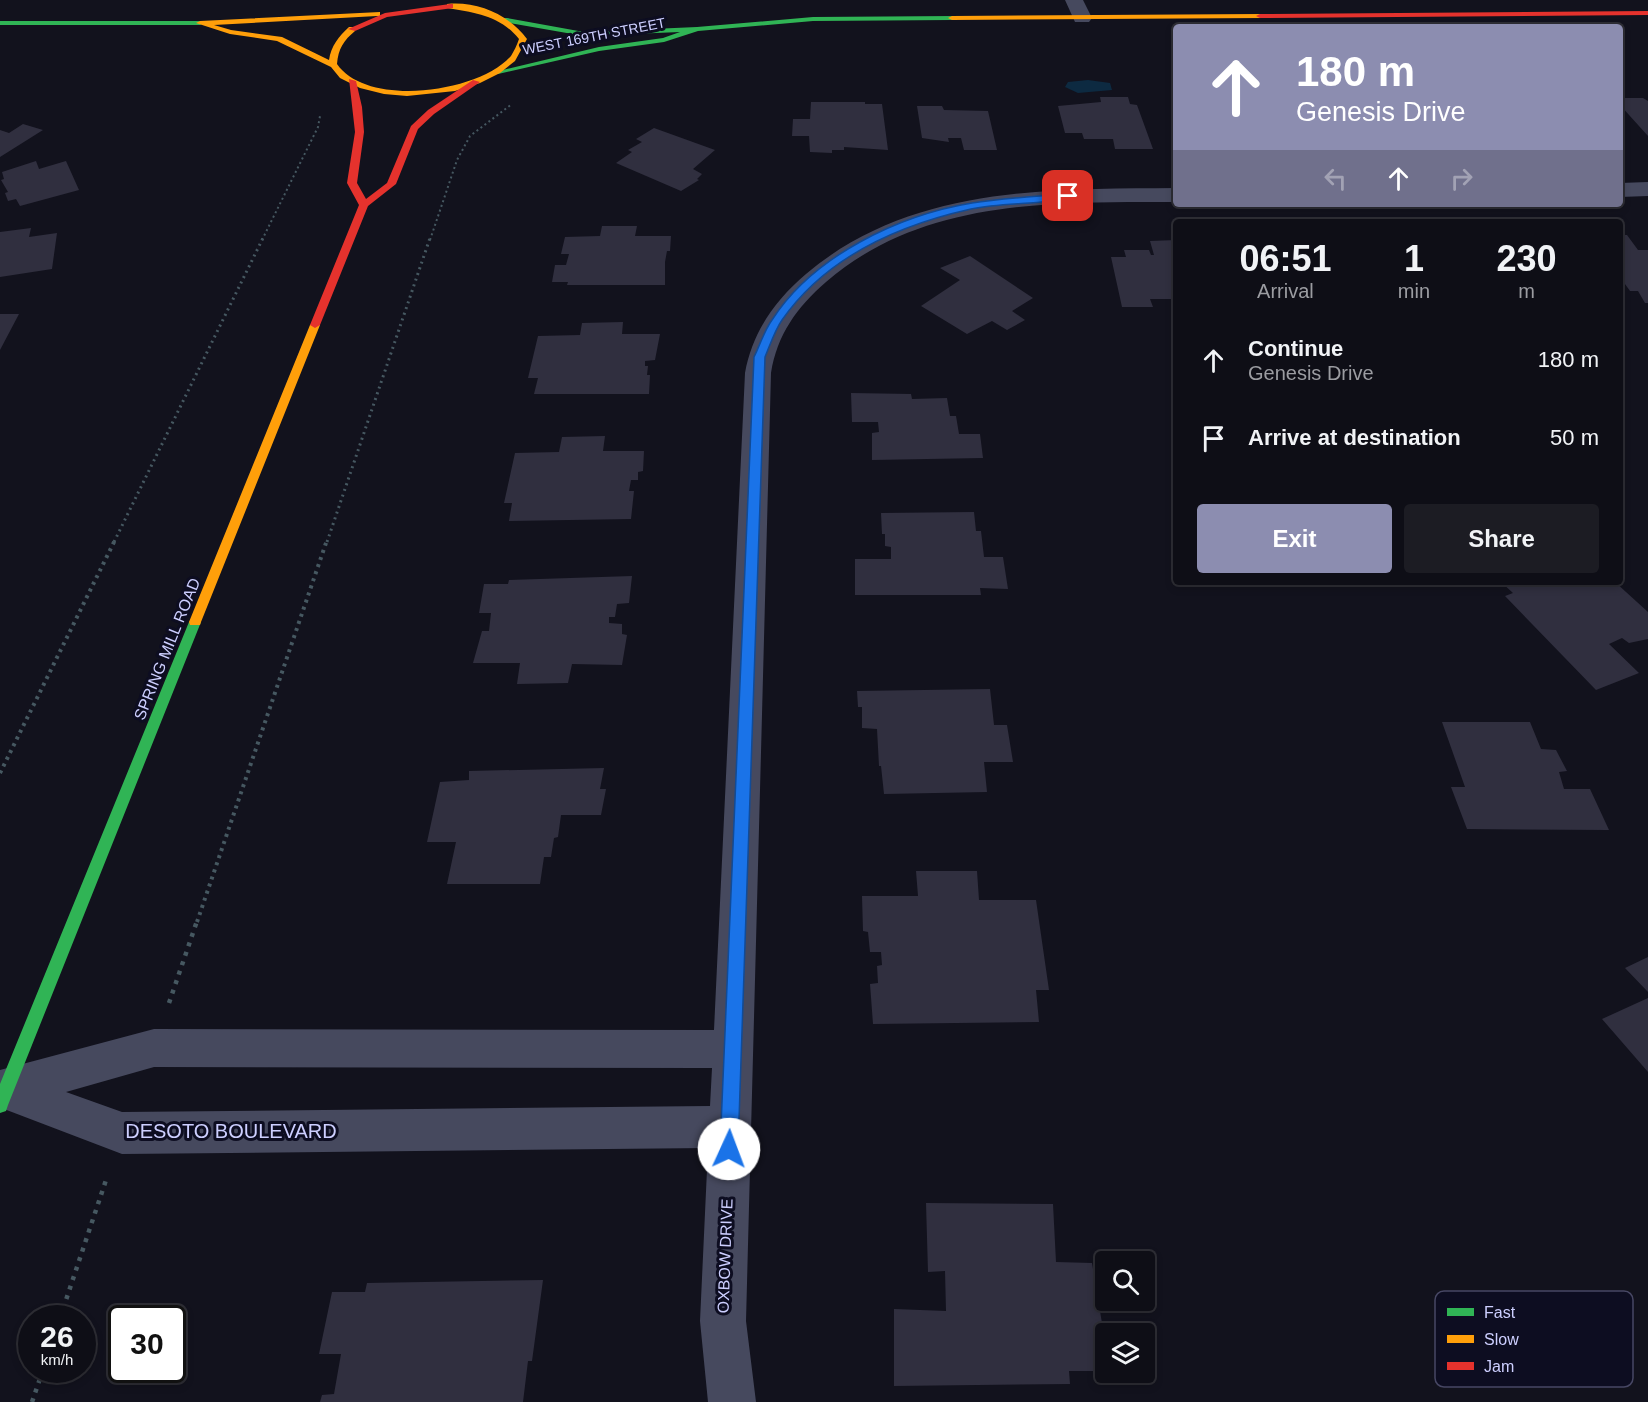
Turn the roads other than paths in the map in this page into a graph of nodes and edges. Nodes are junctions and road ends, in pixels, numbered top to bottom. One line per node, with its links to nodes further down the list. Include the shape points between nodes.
1 (410, 0): 4 (street)
2 (1074, 0): 6 (street)
3 (488, 6): 4 (street, WEST 169TH STREET); 7 (street, WEST 169TH STREET)
4 (394, 12): 9 (street); 11 (street, via 345,35 334,49)
5 (1648, 13): 6 (street, WEST 169TH STREET)
6 (1082, 18): 10 (street, WEST 169TH STREET, via 813,19)
7 (507, 20): 10 (street, WEST 169TH STREET, via 584,34); 12 (street, via 516,26 523,39 520,53)
8 (0, 23): 9 (street)
9 (200, 23): 11 (street, via 279,39)
10 (697, 29): 12 (street, WEST 169TH STREET, via 664,40 599,49)
11 (334, 65): 13 (street)
12 (497, 73): 14 (street)
13 (352, 81): 14 (street, via 390,93 423,93); 18 (street, via 363,113 352,183)
14 (476, 82): 18 (street, via 414,128 391,184)
15 (1648, 189): 16 (street)
16 (1623, 190)
17 (1173, 195): 19 (street, OXBOW DRIVE, via 1057,197 972,206 902,226 854,248 825,270 776,321 760,357)
18 (364, 205): 20 (street, SPRING MILL ROAD)
19 (734, 1049): 20 (street, via 154,1048); 21 (street, OXBOW DRIVE)
20 (2, 1095): 21 (street, DESOTO BOULEVARD, via 122,1133)
21 (729, 1127): 22 (street, OXBOW DRIVE, via 723,1321)
22 (732, 1402)

